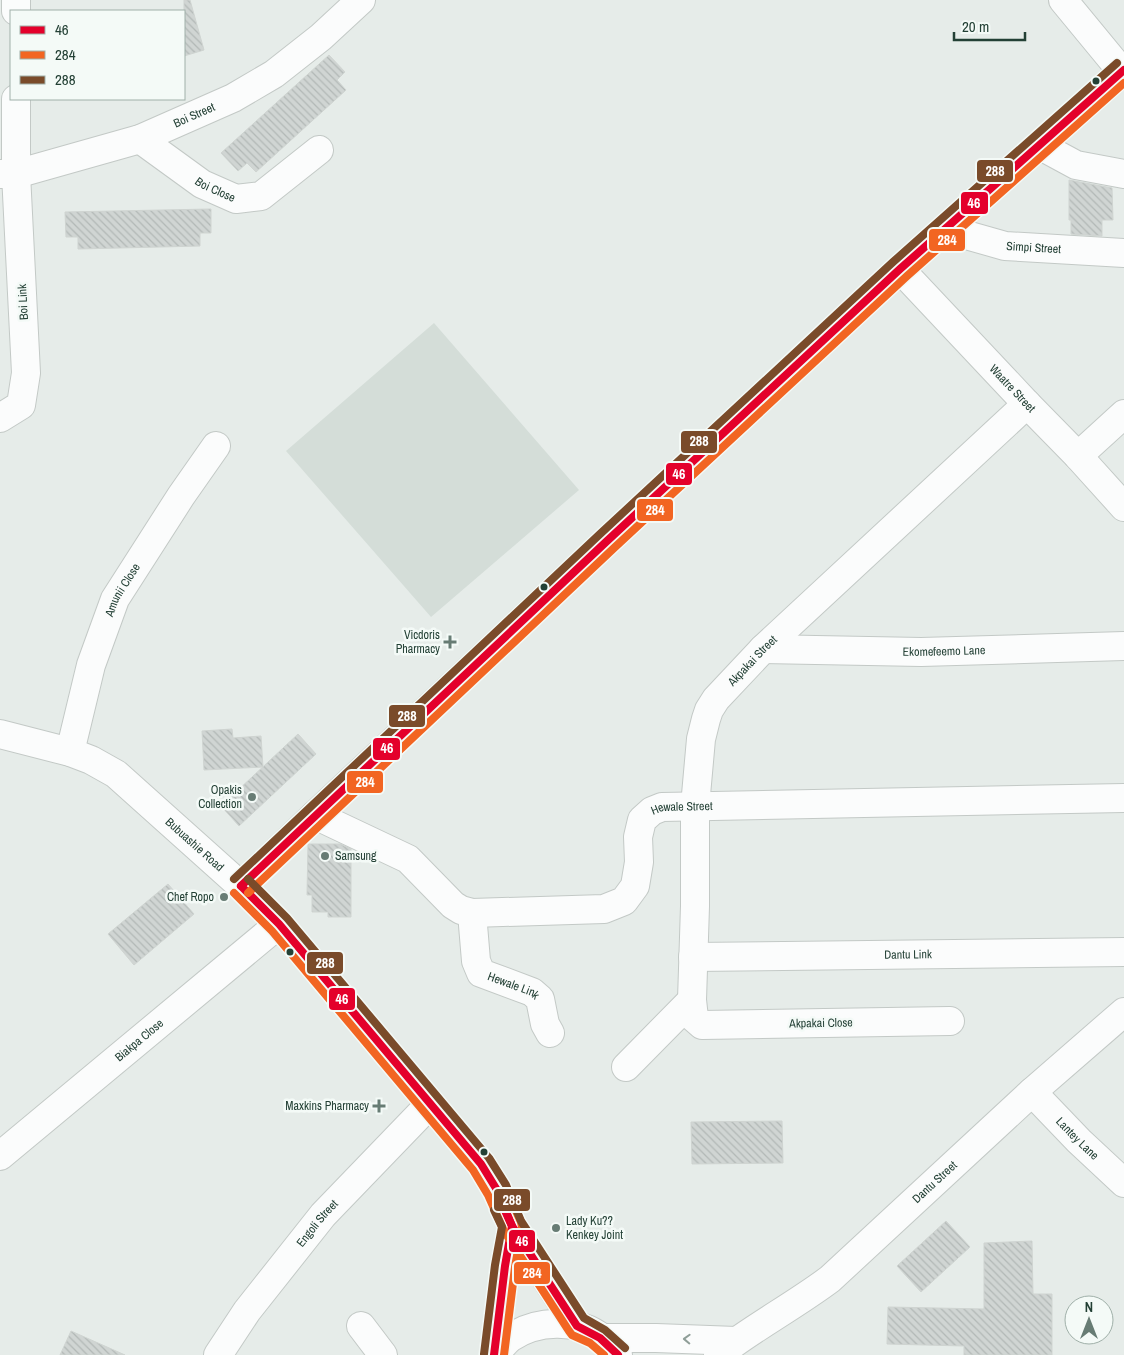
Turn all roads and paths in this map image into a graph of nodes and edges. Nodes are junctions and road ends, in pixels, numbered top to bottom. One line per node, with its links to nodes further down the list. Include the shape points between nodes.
1 (361, 0): 5 (street, Boi Street, via 321,38 274,74 233,98)
2 (1063, 0): 3 (street)
3 (1123, 72): 6 (street)
4 (16, 100): 8 (street, Boi Link)
5 (140, 139): 7 (street, Boi Close, via 202,184 236,199 261,196); 8 (street, Boi Street)
6 (1039, 146): 9 (street, via 1076,166); 10 (street)
7 (319, 150)
8 (8, 174): 15 (street, Boi Link, via 26,373 21,405)
9 (1124, 174)
10 (945, 229): 11 (street, Simpi Street, via 1004,246); 12 (street)
11 (1124, 252)
12 (900, 269): 13 (street, Waatre Street); 26 (street)
13 (1027, 404): 17 (street, Waatre Street); 20 (street, Akpakai Street)
14 (1124, 414): 17 (street)
15 (0, 418)
16 (216, 446): 22 (street, Amunii Close, via 115,599 91,665)
17 (1078, 456): 18 (street, Waatre Street)
18 (1124, 507)
19 (1124, 646): 20 (street, Ekomefeemo Lane, via 921,652)
20 (763, 649): 25 (street, Akpakai Street, via 709,710 701,739)
21 (10, 737): 22 (street, Bubuashie Road); 23 (street)
22 (70, 752): 27 (street, Bubuashie Road, via 116,774)
23 (0, 758)
24 (1124, 798): 25 (street, Hewale Street)
25 (695, 806): 28 (street, Hewale Street, via 662,807 642,820 635,886 624,901 604,909); 31 (street, Akpakai Street)
26 (315, 814): 27 (street); 28 (street, via 408,859 453,905)
27 (241, 886): 29 (street, Bubuashie Road)
28 (472, 914): 35 (street, Hewale Link, via 476,961 481,973 532,992 540,999)
29 (279, 924): 38 (street, Bubuashie Road); 39 (street, Biakpa Close)
30 (1124, 952): 31 (street, Dantu Link)
31 (693, 957): 32 (street, Akpakai Street)
32 (693, 1009): 34 (street, Akpakai Close, via 702,1025); 36 (street)
33 (1124, 1012): 37 (street, Dantu Street)
34 (950, 1022)
35 (550, 1033)
36 (626, 1067)
37 (1032, 1092): 40 (street, Lantey Lane); 45 (street, Dantu Street, via 830,1279)
38 (430, 1104): 41 (street, Bubuashie Road, via 480,1164 497,1190); 46 (street, Engoli Street, via 323,1215 247,1311)
39 (0, 1156)
40 (1124, 1183)
41 (512, 1226): 43 (street, Bubuashie Road); 48 (street)
42 (361, 1326): 47 (street)
43 (577, 1326): 44 (street); 48 (street, via 554,1323 531,1327 510,1338)
44 (610, 1346): 45 (street, Dantu Street, one-way to 44, via 656,1338)
45 (727, 1348)
46 (218, 1355)
47 (383, 1355)
48 (494, 1355)

